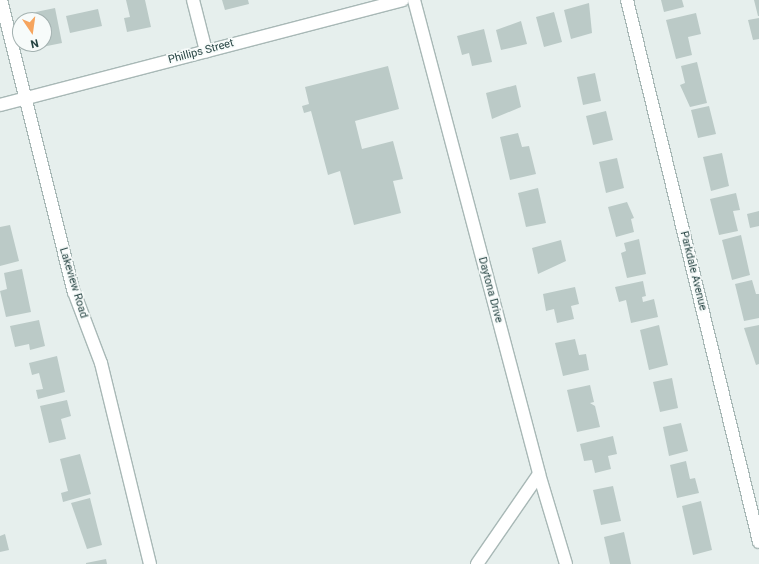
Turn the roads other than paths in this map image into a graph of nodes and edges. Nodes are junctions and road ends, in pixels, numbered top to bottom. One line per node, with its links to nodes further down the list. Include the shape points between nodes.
1 (1, 0): 7 (street, Lakeview Road)
2 (193, 0): 6 (street)
3 (403, 0): 6 (street, Phillips Street)
4 (414, 0): 9 (street, Daytona Drive)
5 (627, 0): 10 (street, Parkdale Avenue)
6 (206, 51): 7 (street, Phillips Street)
7 (24, 99): 8 (street, Phillips Street); 11 (street, Lakeview Road, via 74,292 101,363)
8 (0, 105)
9 (539, 474): 12 (street); 13 (street, Daytona Drive)
10 (759, 542)
11 (150, 564)
12 (477, 564)
13 (566, 564)

